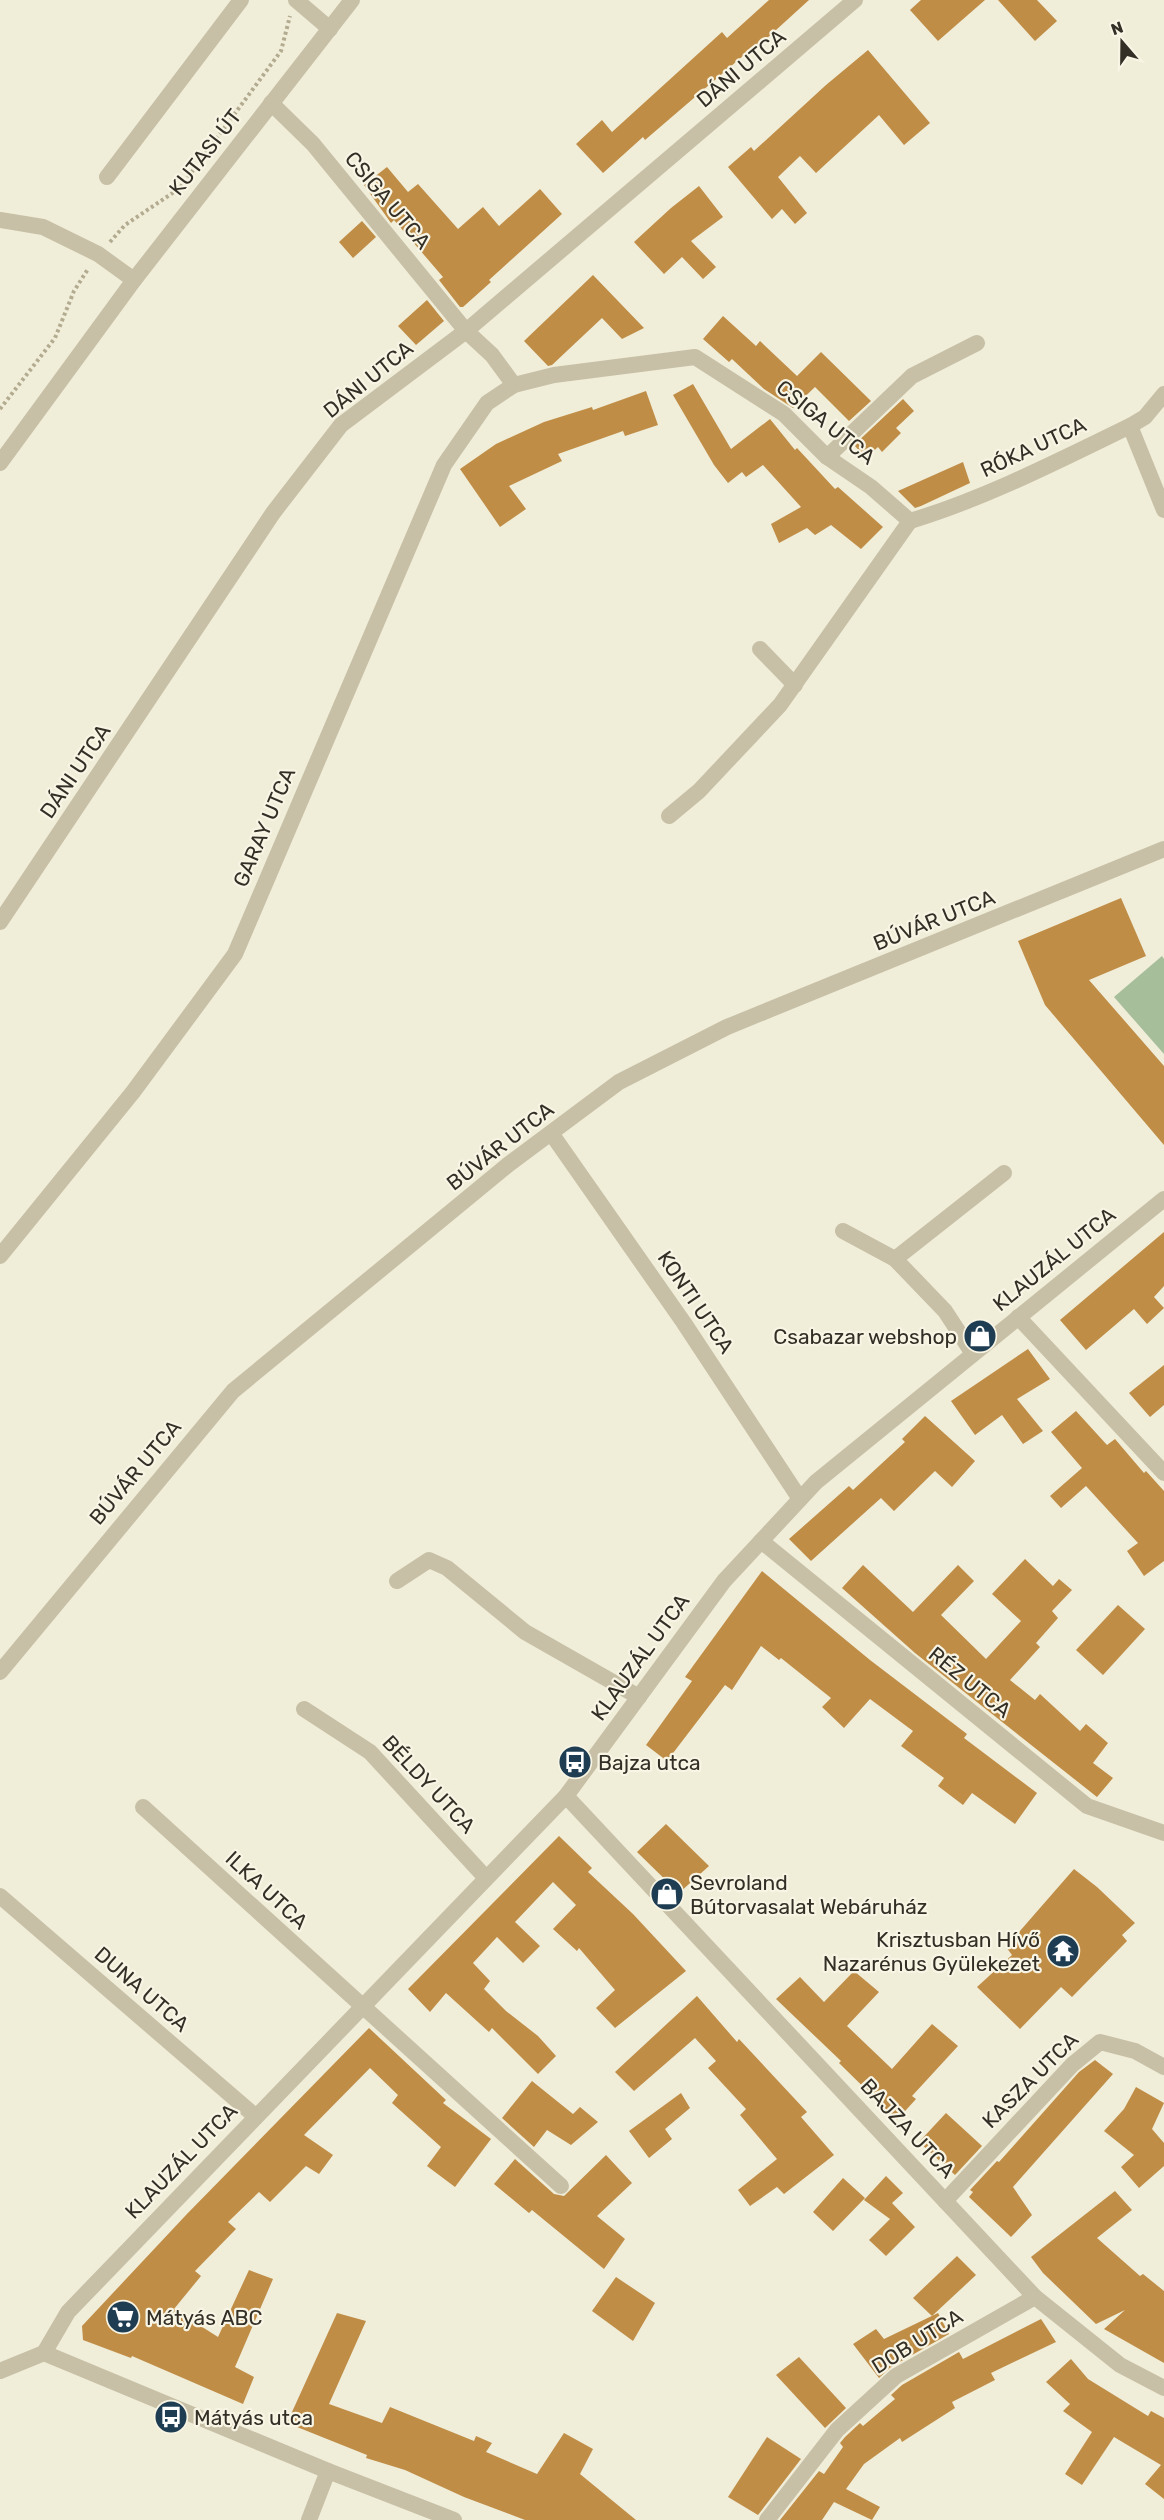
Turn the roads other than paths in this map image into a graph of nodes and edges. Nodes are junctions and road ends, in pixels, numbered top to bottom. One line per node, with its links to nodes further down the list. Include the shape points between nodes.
1 (241, 0): 7 (street)
2 (352, 0): 5 (street, KUTASI ÚT)
3 (855, 0): 10 (street, DÁNI UTCA)
4 (297, 1): 5 (street)
5 (330, 29): 6 (street, KUTASI ÚT)
6 (271, 103): 9 (street, KUTASI ÚT); 10 (street, CSIGA UTCA, via 313,144)
7 (107, 177)
8 (0, 220): 9 (street, via 43,227 99,254)
9 (134, 280): 16 (street, KUTASI ÚT)
10 (466, 331): 12 (street, CSIGA UTCA, via 492,355); 23 (street, DÁNI UTCA, via 341,425 273,513)
11 (977, 343): 15 (street, via 912,376)
12 (514, 385): 15 (street, CSIGA UTCA, via 554,375 695,357 784,414); 28 (street, GARAY UTCA, via 487,403 444,465 235,954 133,1092)
13 (1164, 394): 14 (street, RÓKA UTCA, via 1145,417)
14 (1130, 426): 17 (street); 18 (street, RÓKA UTCA, via 1004,487)
15 (827, 457): 18 (street, CSIGA UTCA, via 871,487)
16 (0, 462)
17 (1164, 510)
18 (910, 522): 20 (street)
19 (760, 649): 20 (street)
20 (795, 685): 21 (street, via 699,791)
21 (669, 816)
22 (1164, 849): 24 (street, BÚVÁR UTCA, via 727,1027 619,1082)
23 (0, 922)
24 (551, 1133): 33 (street, KONTI UTCA); 36 (street, BÚVÁR UTCA, via 233,1391)
25 (1004, 1173): 29 (street)
26 (1164, 1198): 30 (street, KLAUZÁL UTCA)
27 (843, 1231): 29 (street)
28 (0, 1256)
29 (895, 1259): 31 (street, via 945,1311)
30 (1018, 1317): 31 (street, KLAUZÁL UTCA); 32 (street)
31 (973, 1354): 33 (street, KLAUZÁL UTCA)
32 (1164, 1473)
33 (800, 1498): 34 (street, KLAUZÁL UTCA)
34 (761, 1541): 37 (street, KLAUZÁL UTCA, via 724,1581); 41 (street, RÉZ UTCA, via 1087,1806)
35 (397, 1581): 37 (street, via 429,1560 447,1568 525,1632)
36 (0, 1672)
37 (639, 1697): 39 (street, KLAUZÁL UTCA)
38 (304, 1709): 42 (street, BÉLDY UTCA, via 370,1752)
39 (566, 1796): 42 (street, KLAUZÁL UTCA); 48 (street, BAJZA UTCA)
40 (143, 1807): 44 (street, ILKA UTCA)
41 (1164, 1833)
42 (486, 1878): 44 (street, KLAUZÁL UTCA)
43 (0, 1896): 46 (street, DUNA UTCA)
44 (361, 2007): 46 (street, KLAUZÁL UTCA); 47 (street)
45 (1164, 2067): 48 (street, KASZA UTCA, via 1136,2051 1100,2042 1072,2065)
46 (255, 2116): 50 (street, KLAUZÁL UTCA, via 68,2312)
47 (561, 2186)
48 (945, 2201): 49 (street, BAJZA UTCA)
49 (1035, 2297): 52 (street, BAJZA UTCA, via 1120,2365); 56 (street, DOB UTCA, via 896,2376 837,2430)
50 (44, 2353): 51 (street); 53 (street)
51 (0, 2371)
52 (1164, 2388)
53 (328, 2471): 54 (street); 55 (street)
54 (309, 2520)
55 (454, 2520)
56 (767, 2520)

